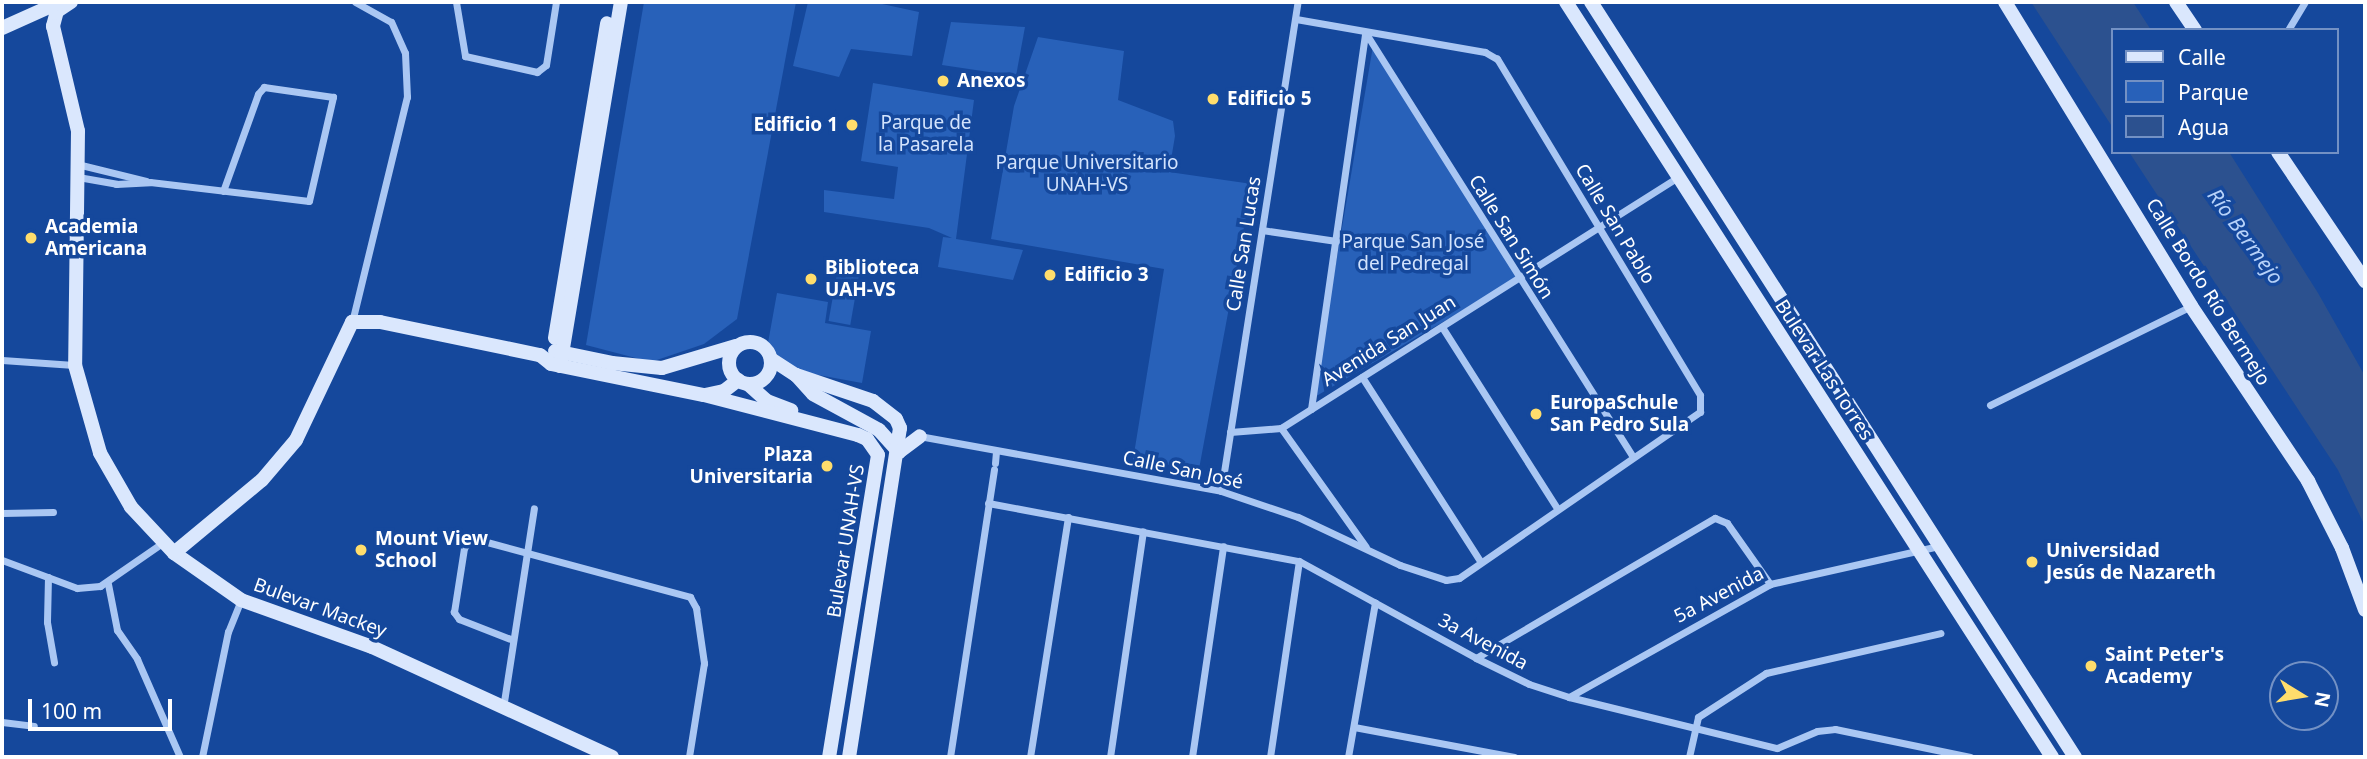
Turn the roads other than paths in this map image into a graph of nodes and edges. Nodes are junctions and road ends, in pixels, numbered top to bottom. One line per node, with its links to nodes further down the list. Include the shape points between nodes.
1 (60, 2): 17 (main road)
2 (71, 2): 19 (main road, via 54,18)
3 (355, 2): 34 (street, via 391,23 405,53 407,97 353,304)
4 (456, 2): 5 (street, via 465,56 537,72 546,65)
5 (556, 2)
6 (611, 2): 20 (main road)
7 (621, 2): 20 (main road)
8 (1298, 2): 14 (street, Calle San Lucas)
9 (1566, 2): 24 (main road, Bulevar Las Torres)
10 (1591, 2): 64 (main road, Bulevar Las Torres)
11 (2005, 2): 33 (main road, Calle Bordo Río Bermejo)
12 (2176, 2): 15 (main road)
13 (2305, 2): 16 (street)
14 (1296, 19): 18 (street); 29 (street, Calle San Lucas)
15 (2194, 28)
16 (2289, 28)
17 (2, 29): 19 (main road, via 35,22)
18 (1365, 32): 28 (street, Calle San Pablo, via 1485,52 1497,60); 30 (street); 31 (street, Calle San Simón)
19 (55, 39): 22 (main road, Bulevar Mackey, via 76,113)
20 (604, 71): 37 (main road)
21 (2278, 154): 32 (main road)
22 (77, 170): 23 (street); 26 (street); 40 (main road, Bulevar Mackey)
23 (106, 171): 25 (street); 26 (street)
24 (1678, 177): 28 (street, Avenida San Juan); 66 (main road, Bulevar Las Torres)
25 (150, 182): 26 (street); 27 (street)
26 (104, 183)
27 (223, 191): 27 (street, via 309,201 333,97 264,87)
28 (1598, 228): 31 (street, Avenida San Juan); 53 (street, Calle San Pablo, via 1703,406)
29 (1262, 230): 30 (street); 49 (street, Calle San Lucas)
30 (1336, 241): 46 (street)
31 (1518, 278): 35 (street, Avenida San Juan); 53 (street, Calle San Simón)
32 (2365, 281)
33 (2191, 306): 45 (street); 77 (main road, Calle Bordo Río Bermejo, via 2308,481 2342,548)
34 (352, 323): 37 (main road, via 380,322); 68 (main road, via 296,440 262,480)
35 (1442, 327): 42 (street, Avenida San Juan); 57 (street)
36 (736, 346): 37 (main road, via 662,368); 38 (main road, via 746,341 760,343); 43 (main road, via 729,361)
37 (554, 358): 44 (main road, Bulevar UNAH-VS)
38 (771, 359): 41 (main road); 43 (main road, via 764,379)
39 (2, 360): 40 (street)
40 (75, 365): 62 (main road, Bulevar Mackey, via 104,463 131,507)
41 (796, 375): 51 (main road, via 813,394); 51 (main road, via 883,407 896,419)
42 (1362, 377): 46 (street, Avenida San Juan); 71 (street)
43 (743, 382): 44 (main road); 47 (main road, via 767,401 794,411)
44 (704, 396): 47 (main road, Bulevar UNAH-VS)
45 (1990, 405)
46 (1311, 409): 48 (street, Avenida San Juan)
47 (802, 421): 92 (main road, Bulevar UNAH-VS, via 867,439 878,455)
48 (1281, 428): 49 (street, Avenida San Juan); 65 (street)
49 (1230, 432): 54 (street, Calle San Lucas)
50 (920, 436): 51 (main road); 52 (street, Calle San José)
51 (900, 446): 93 (main road, Bulevar UNAH-VS)
52 (996, 451): 54 (street, Calle San José); 55 (street)
53 (1633, 457): 57 (street)
54 (1221, 491): 65 (street, Calle San José, via 1298,517)
55 (988, 503): 60 (street, 3a Avenida); 94 (street)
56 (534, 508): 67 (street)
57 (1557, 508): 71 (street)
58 (53, 512): 59 (street)
59 (2, 513)
60 (1068, 517): 61 (street, 3a Avenida); 95 (street)
61 (1143, 531): 63 (street, 3a Avenida); 96 (street)
62 (162, 543): 68 (main road, Bulevar Mackey); 73 (street)
63 (1223, 546): 70 (street, 3a Avenida); 97 (street)
64 (1939, 546): 66 (street, 5a Avenida); 104 (main road, Bulevar Las Torres)
65 (1368, 549): 71 (street, Calle San José, via 1446,580 1459,578)
66 (1917, 550): 74 (street, 5a Avenida); 103 (main road, Bulevar Las Torres)
67 (527, 552): 79 (street); 79 (street, via 472,538 467,542 452,604 459,619); 91 (street, via 677,590 694,602 704,663)
68 (174, 553): 75 (main road, Bulevar Mackey)
69 (2, 560): 72 (street)
70 (1299, 561): 76 (street, 3a Avenida); 98 (street)
71 (1480, 561)
72 (48, 577): 73 (street, via 76,588); 81 (street, via 47,622)
73 (108, 584): 88 (street, via 117,630 137,659)
74 (1770, 584): 80 (street, via 1727,523 1715,518); 82 (street, 5a Avenida)
75 (241, 600): 83 (main road, Bulevar Mackey, via 372,647); 89 (street, via 228,632)
76 (1375, 601): 80 (street, 3a Avenida); 86 (street)
77 (2365, 610)
78 (1940, 633): 87 (street, via 1782,666 1703,712)
79 (513, 640): 83 (street)
80 (1476, 658): 82 (street, 3a Avenida)
81 (54, 662)
82 (1569, 697): 87 (street, 3a Avenida)
83 (502, 709): 90 (main road, Bulevar Mackey)
84 (2, 722): 85 (street)
85 (34, 726)
86 (1354, 727): 99 (street); 100 (street)
87 (1695, 728): 101 (street); 102 (street, 3a Avenida, via 1777,748 1817,731 1835,729)
88 (180, 757)
89 (202, 757)
90 (612, 757)
91 (689, 757)
92 (829, 757)
93 (849, 757)
94 (950, 757)
95 (1030, 757)
96 (1110, 757)
97 (1192, 757)
98 (1270, 757)
99 (1349, 757)
100 (1514, 757)
101 (1689, 757)
102 (1970, 757)
103 (2052, 757)
104 (2075, 757)

